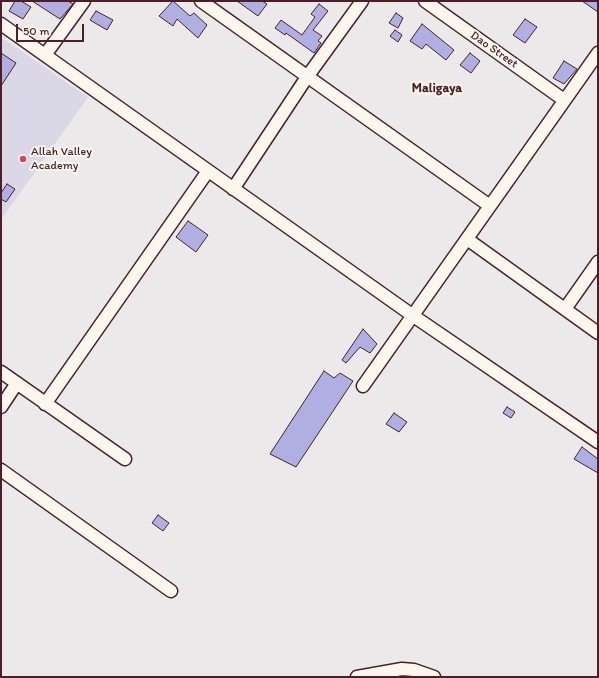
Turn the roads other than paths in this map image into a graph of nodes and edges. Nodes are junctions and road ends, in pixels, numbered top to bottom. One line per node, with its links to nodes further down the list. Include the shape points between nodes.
1 (84, 1): 7 (street)
2 (201, 1): 8 (street)
3 (362, 1): 8 (street)
4 (425, 1): 9 (street, Dao Street)
5 (1, 24): 7 (street)
6 (598, 53): 9 (street)
7 (45, 55): 10 (street)
8 (307, 77): 11 (street); 12 (street)
9 (564, 100): 12 (street)
10 (208, 171): 11 (street); 21 (street)
11 (232, 189): 16 (street)
12 (490, 206): 13 (street)
13 (467, 239): 15 (street); 16 (street)
14 (598, 262): 15 (street)
15 (565, 309): 17 (street)
16 (412, 315): 20 (street); 23 (street)
17 (598, 333)
18 (1, 372): 19 (street)
19 (17, 383): 21 (street); 22 (street)
20 (363, 386)
21 (45, 404): 24 (street)
22 (1, 407)
23 (598, 442)
24 (125, 459)
25 (1, 470): 26 (street)
26 (171, 591)
27 (356, 677): 28 (street, via 402,669)
28 (434, 677)

